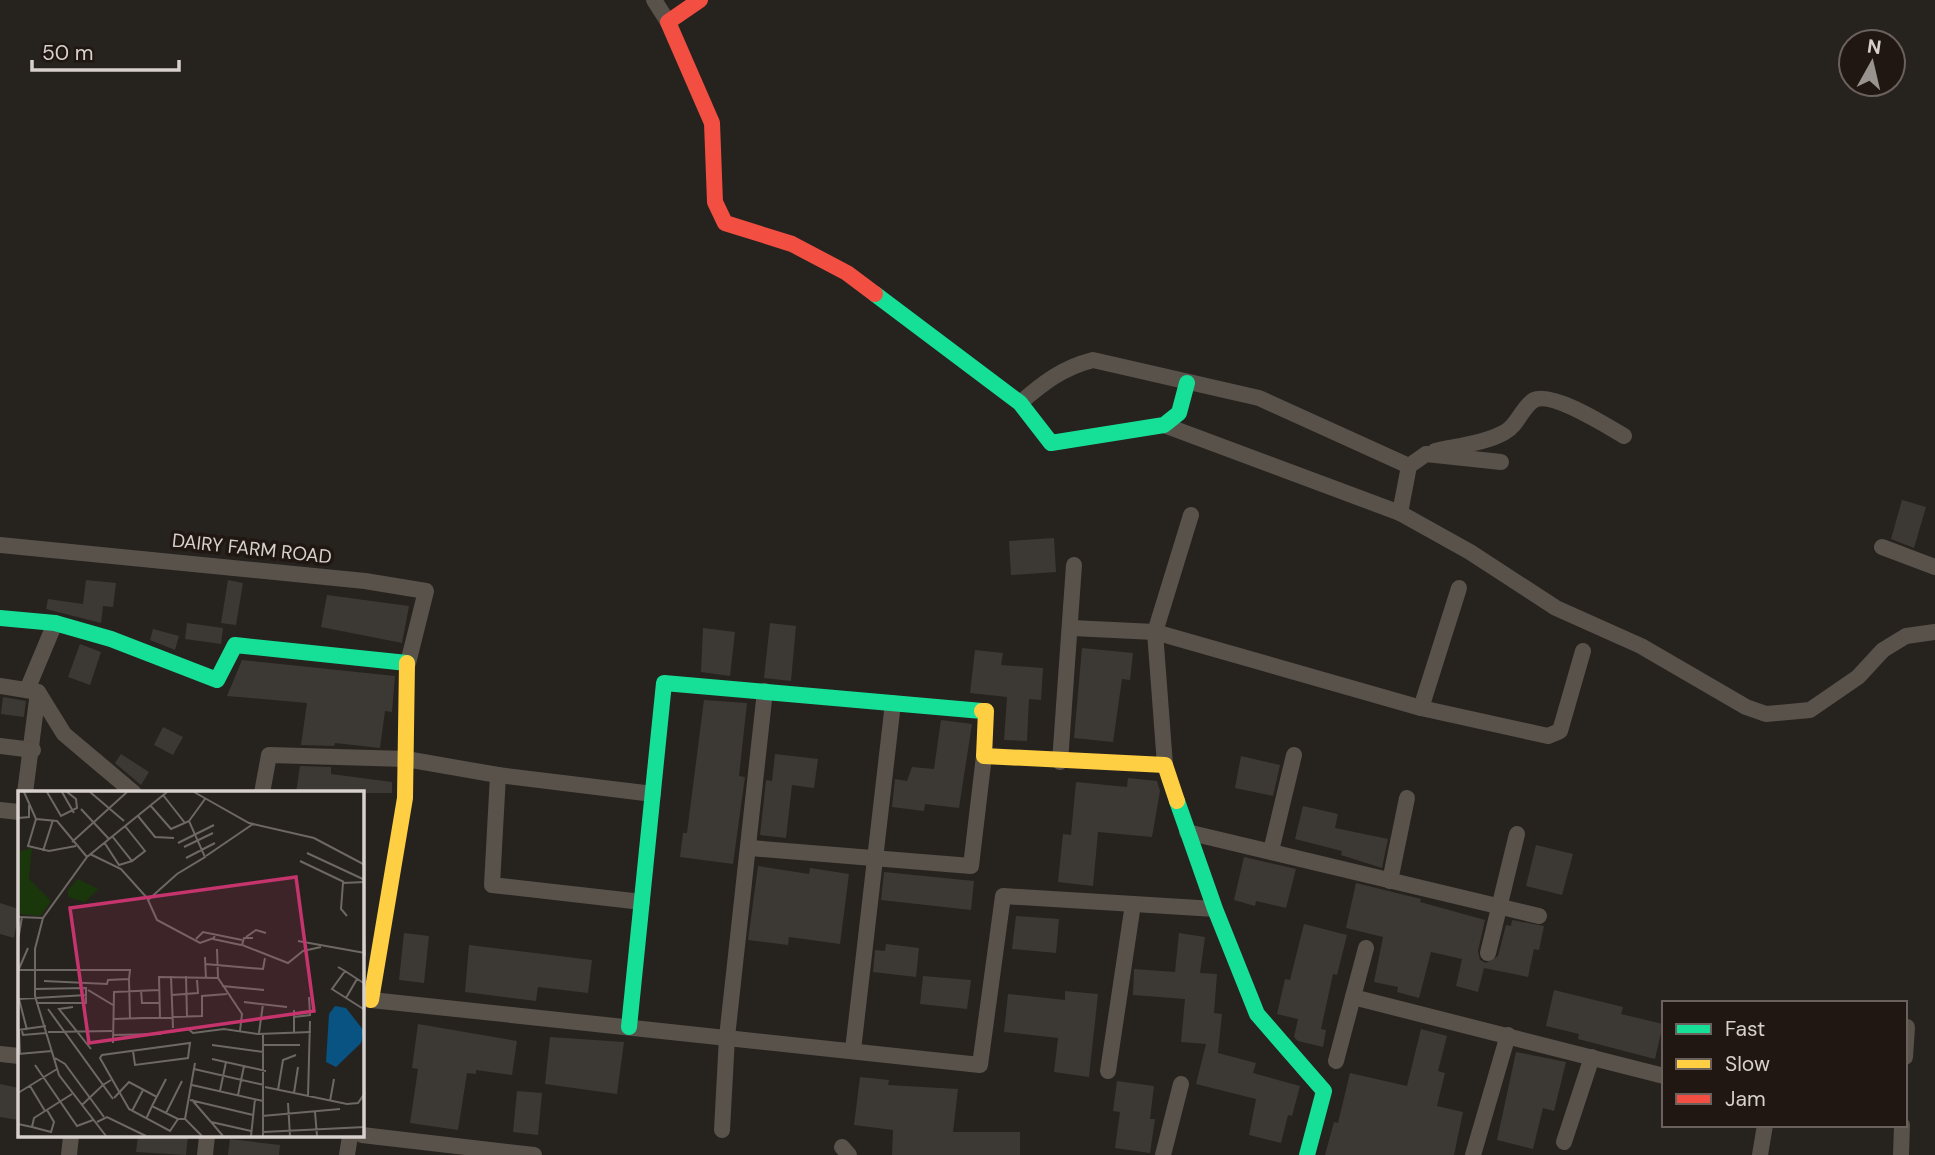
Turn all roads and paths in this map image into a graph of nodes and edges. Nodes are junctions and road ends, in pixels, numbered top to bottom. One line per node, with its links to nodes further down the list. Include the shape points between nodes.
1 (654, 0): 3 (street)
2 (700, 0): 3 (street)
3 (668, 22): 5 (street, via 712,123 715,202 724,223 792,244 846,273)
4 (1187, 383): 5 (street, via 1093,360 1051,376); 6 (street, via 1183,409 1176,421); 10 (street, via 1259,398)
5 (1020, 403): 6 (street, via 1051,443)
6 (1164, 425): 11 (street)
7 (1624, 436): 8 (street, via 1588,414 1540,398 1504,433)
8 (1426, 454): 9 (street); 10 (street)
9 (1501, 462)
10 (1409, 466): 11 (street)
11 (1400, 513): 22 (street, via 1471,552 1556,608 1641,646 1766,714 1810,710 1906,636)
12 (1191, 515): 21 (street)
13 (0, 545): 24 (street, DAIRY FARM ROAD, via 352,579 426,591)
14 (1882, 547): 16 (street)
15 (1074, 565): 20 (street)
16 (1935, 566)
17 (1459, 589): 29 (street)
18 (0, 618): 19 (street)
19 (55, 624): 24 (street, via 111,639 217,680 235,645); 26 (street)
20 (1072, 628): 21 (street); 35 (street)
21 (1155, 632): 29 (street); 36 (street)
22 (1935, 632)
23 (1583, 651): 29 (street, via 1560,731 1548,736)
24 (408, 663): 34 (street)
25 (0, 686): 26 (street)
26 (33, 691): 31 (street); 39 (street, via 64,734)
27 (765, 691): 28 (street); 41 (street, via 664,683); 47 (street)
28 (893, 703): 33 (street, via 986,712); 49 (street)
29 (1421, 708)
30 (0, 746): 31 (street)
31 (33, 750): 38 (street)
32 (1294, 755): 48 (street)
33 (984, 756): 35 (street); 49 (street, via 971,866)
34 (406, 759): 37 (street); 40 (street, via 269,755); 59 (street, via 405,798)
35 (1060, 761): 36 (street)
36 (1165, 765): 45 (street)
37 (498, 775): 41 (street); 51 (street, via 492,885)
38 (25, 791)
39 (132, 791)
40 (262, 791)
41 (653, 794): 51 (street)
42 (1407, 798): 50 (street)
43 (0, 810): 44 (street)
44 (18, 812)
45 (1187, 832): 48 (street); 54 (street)
46 (1517, 834): 53 (street)
47 (750, 848): 49 (street); 62 (street)
48 (1272, 851): 50 (street)
49 (876, 858): 63 (street)
50 (1390, 881): 53 (street)
51 (642, 902): 60 (street)
52 (1133, 904): 54 (street); 63 (street, via 1003,896 980,1065); 68 (street)
53 (1500, 907): 55 (street); 57 (street)
54 (1214, 909): 78 (street, via 1257,1014 1324,1091)
55 (1539, 916)
56 (1366, 948): 58 (street)
57 (1488, 953)
58 (1353, 997): 61 (street); 67 (street)
59 (367, 1000): 60 (street)
60 (629, 1027): 62 (street)
61 (1508, 1035): 66 (street); 79 (street)
62 (727, 1037): 63 (street); 73 (street)
63 (853, 1050)
64 (0, 1054): 65 (street)
65 (18, 1056)
66 (1592, 1057): 69 (street); 75 (street)
67 (1336, 1061)
68 (1108, 1071)
69 (1662, 1075)
70 (1181, 1084): 77 (street)
71 (1765, 1127): 80 (street)
72 (1902, 1127): 81 (street)
73 (722, 1130)
74 (364, 1135): 76 (street)
75 (1564, 1142)
76 (534, 1155)
77 (1163, 1155)
78 (1307, 1155)
79 (1473, 1155)
80 (1760, 1155)
81 (1901, 1155)

